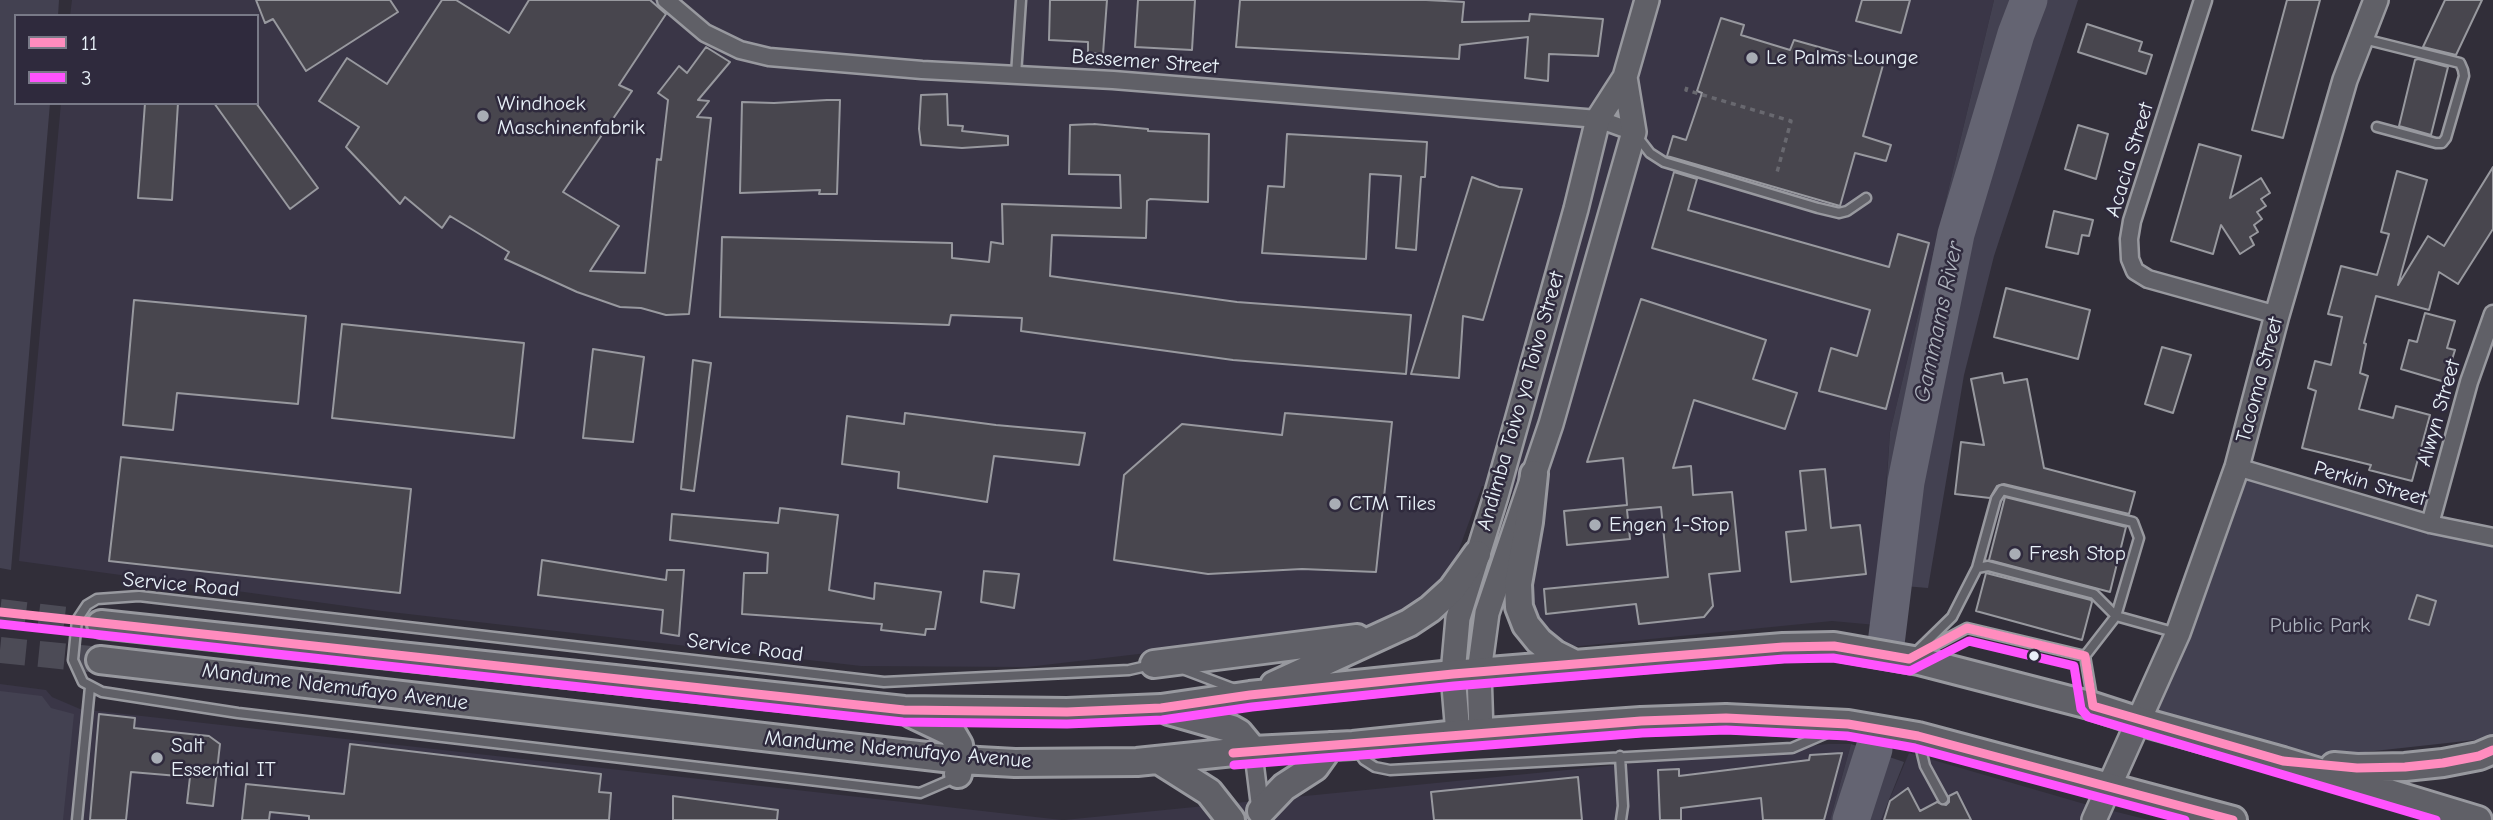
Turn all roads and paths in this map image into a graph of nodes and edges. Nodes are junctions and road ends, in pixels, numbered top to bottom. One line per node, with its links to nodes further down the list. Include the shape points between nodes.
1 (666, 0): 7 (street, Bessemer Street, via 705,33 740,50 769,57)
2 (1021, 0): 7 (lane)
3 (1647, 0): 8 (street, Andimba Toivo ya Toivo Street)
4 (2203, 0): 16 (street, Acacia Street, via 2132,221 2130,259 2135,271 2148,279)
5 (2376, 0): 6 (street, Tacoma Street)
6 (2361, 39): 11 (lane, via 2460,63 2463,70 2442,143); 16 (street, Tacoma Street)
7 (1016, 75): 10 (street, Bessemer Street)
8 (1625, 77): 10 (street, Andimba Toivo ya Toivo Street); 12 (street, Andimba Toivo ya Toivo Street)
9 (1687, 87): 13 (path, via 1791,121)
10 (1598, 120): 12 (street, Bessemer Street); 21 (street, Andimba Toivo ya Toivo Street)
11 (2377, 127)
12 (1634, 132): 14 (lane, via 1650,153 1664,162 1793,201 1839,213); 18 (street, Andimba Toivo ya Toivo Street)
13 (1776, 176)
14 (1866, 198)
15 (2493, 314): 19 (street, Alwyn Street)
16 (2277, 315): 17 (street, Tacoma Street)
17 (2237, 467): 19 (street, Perkin Street); 25 (street, Tacoma Street)
18 (1534, 474): 31 (main road, via 1518,584 1519,607 1539,642); 32 (street, Andimba Toivo ya Toivo Street)
19 (2430, 524): 20 (street, Perkin Street)
20 (2493, 537)
21 (1477, 554): 26 (main road, via 1452,589 1430,609); 32 (street, Andimba Toivo ya Toivo Street, via 1455,639)
22 (1977, 568): 23 (lane, via 1988,566 2094,594); 23 (lane, via 1996,499 2003,490 2133,522 2139,538); 28 (lane, via 1952,617)
23 (2116, 615): 25 (lane); 27 (lane)
24 (101, 624): 37 (main road, Mandume Ndemufayo Avenue)
25 (2178, 633): 38 (street, Tacoma Street)
26 (1385, 635): 30 (main road); 34 (main road)
27 (2085, 656): 28 (lane, via 1967,628); 35 (lane)
28 (1909, 659): 31 (main road, Mandume Ndemufayo Avenue, via 1834,646); 35 (main road, Mandume Ndemufayo Avenue)
29 (100, 660): 48 (main road, Mandume Ndemufayo Avenue)
30 (1154, 664): 33 (lane, Service Road, via 1129,670 884,682 122,595 97,599 77,620 73,660 77,673); 34 (lane, Service Road, via 1186,670)
31 (1575, 664): 32 (main road, Mandume Ndemufayo Avenue)
32 (1466, 673): 34 (main road, Mandume Ndemufayo Avenue); 40 (street, Andimba Toivo ya Toivo Street)
33 (90, 687): 48 (lane, via 238,713 920,793); 52 (lane)
34 (1250, 695): 36 (main road, Mandume Ndemufayo Avenue)
35 (2093, 706): 38 (main road, Mandume Ndemufayo Avenue)
36 (1161, 708): 37 (main road, Mandume Ndemufayo Avenue); 43 (main road, via 1232,729)
37 (904, 710): 48 (main road, via 952,733)
38 (2139, 721): 47 (main road, Mandume Ndemufayo Avenue); 49 (street, Tacoma Street)
39 (1848, 724): 40 (main road, Mandume Ndemufayo Avenue, via 1726,718); 41 (main road, Mandume Ndemufayo Avenue); 45 (lane, via 1792,748)
40 (1469, 734): 42 (main road, Mandume Ndemufayo Avenue)
41 (1918, 736): 49 (main road, Mandume Ndemufayo Avenue); 50 (lane, via 1925,766)
42 (1342, 746): 43 (main road, Mandume Ndemufayo Avenue); 45 (lane, via 1390,771); 51 (main road, via 1284,787)
43 (1253, 750): 46 (main road, Mandume Ndemufayo Avenue); 51 (street)
44 (2493, 750): 47 (main road, via 2405,767)
45 (1620, 756): 54 (lane)
46 (1160, 761): 48 (main road, Mandume Ndemufayo Avenue, via 1015,763); 53 (main road, via 1209,792)
47 (2283, 761): 57 (main road, Mandume Ndemufayo Avenue)
48 (967, 770)
49 (2109, 786): 55 (street, Tacoma Street); 56 (main road, Mandume Ndemufayo Avenue)
50 (1943, 799)
51 (1261, 815)
52 (77, 820)
53 (1231, 820)
54 (1621, 820)
55 (2094, 820)
56 (2231, 820)
57 (2478, 820)

